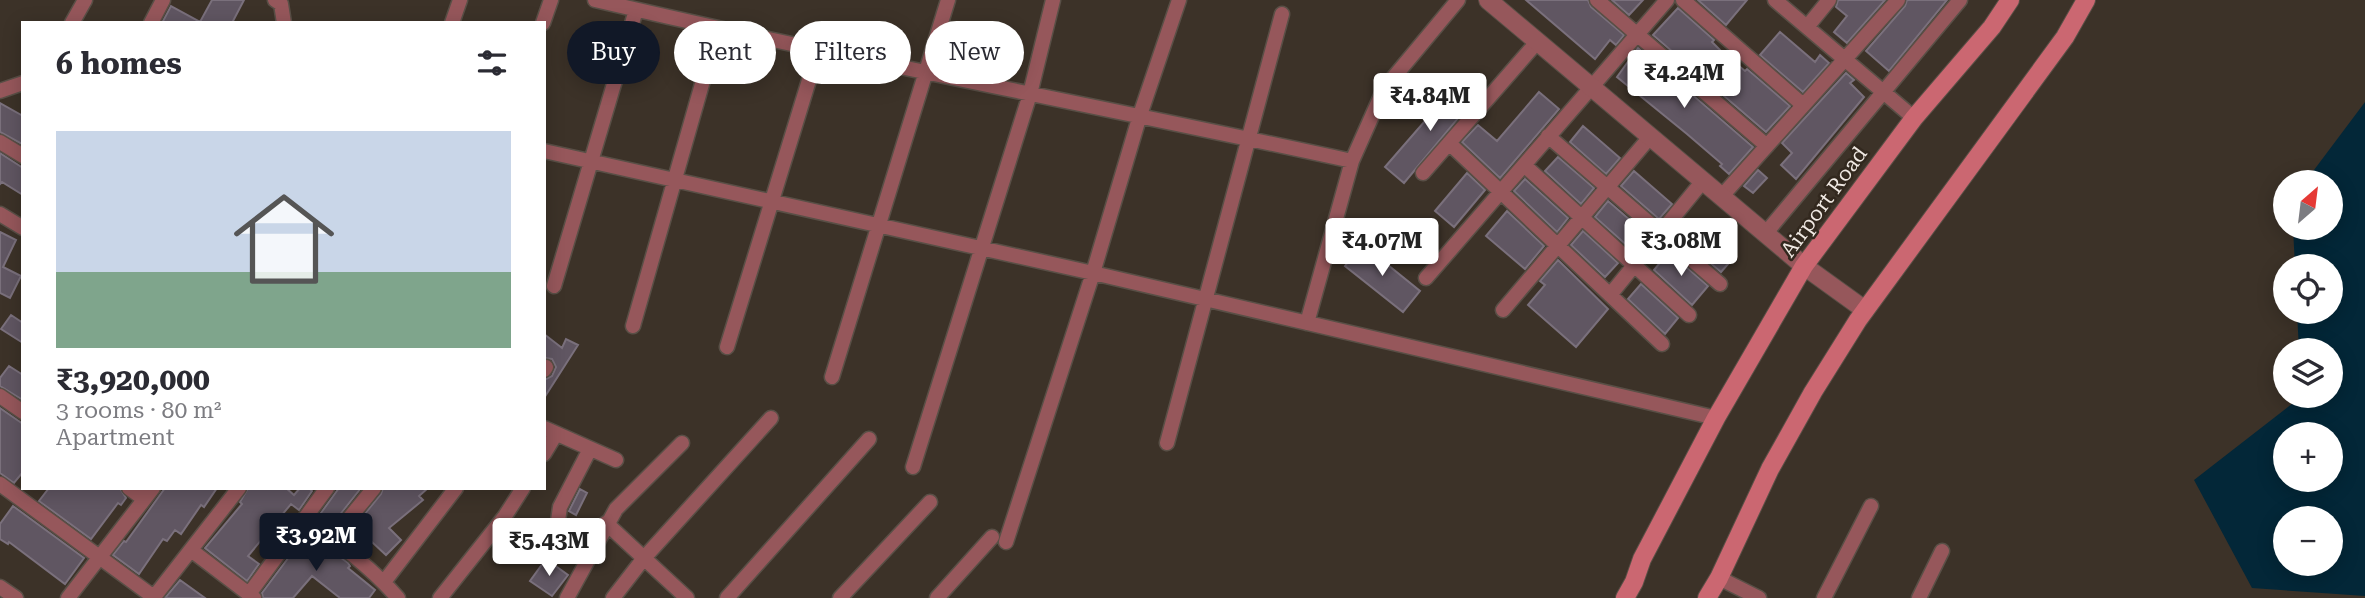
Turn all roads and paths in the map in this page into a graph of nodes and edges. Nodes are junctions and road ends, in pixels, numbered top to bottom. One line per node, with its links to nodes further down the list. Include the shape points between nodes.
1 (85, 0): 23 (street)
2 (163, 0): 24 (street)
3 (275, 0): 25 (street, via 281,4)
4 (460, 0): 26 (street)
5 (551, 0): 27 (street)
6 (595, 0): 21 (street)
7 (948, 0): 29 (street)
8 (1053, 0): 43 (street)
9 (1179, 0): 45 (street)
10 (1458, 0): 56 (street, via 1384,89)
11 (1488, 0): 32 (street)
12 (1597, 0): 31 (street)
13 (1667, 0): 31 (street)
14 (1683, 0): 44 (street)
15 (1775, 0): 30 (street)
16 (1829, 0): 30 (street)
17 (1898, 0): 33 (street)
18 (1960, 0): 42 (street)
19 (2010, 0): 46 (main road, Airport Road, via 1993,27)
20 (2086, 0): 82 (main road)
21 (636, 10): 28 (street); 55 (street)
22 (1282, 14): 49 (street)
23 (73, 21)
24 (152, 21)
25 (284, 21)
26 (453, 21)
27 (544, 21)
28 (686, 21)
29 (941, 21)
30 (1807, 27): 33 (street)
31 (1637, 34): 40 (street); 52 (street)
32 (1538, 41): 40 (street); 51 (street)
33 (1844, 59): 42 (street); 44 (street)
34 (911, 68): 35 (street)
35 (925, 70): 67 (street)
36 (21, 84): 41 (street)
37 (702, 84): 59 (street)
38 (808, 84): 64 (street)
39 (986, 84): 43 (street)
40 (1591, 87): 47 (street); 48 (street)
41 (0, 91)
42 (1884, 92): 46 (street); 70 (street)
43 (1030, 94): 45 (street); 72 (street)
44 (1803, 105): 52 (street)
45 (1140, 115): 49 (street); 75 (street)
46 (1914, 118): 74 (main road, Airport Road)
47 (1548, 136): 57 (street); 61 (street)
48 (1650, 137): 60 (street); 61 (street)
49 (1248, 138): 56 (street); 80 (street)
50 (0, 142): 54 (street)
51 (1449, 143): 58 (street); 62 (street)
52 (1766, 146): 63 (street)
53 (546, 151): 55 (street)
54 (21, 155)
55 (591, 161): 59 (street); 78 (street)
56 (1352, 161): 84 (street)
57 (1524, 165): 62 (street); 66 (street)
58 (1423, 173)
59 (676, 178): 64 (street); 85 (street)
60 (1702, 182): 63 (street); 69 (street)
61 (1608, 187): 66 (street); 69 (street)
62 (1501, 191): 71 (street); 76 (street)
63 (1721, 197): 70 (street)
64 (772, 201): 67 (street); 87 (street)
65 (0, 214): 68 (street)
66 (1582, 218): 71 (street); 73 (street)
67 (879, 226): 72 (street); 88 (street)
68 (21, 227)
69 (1660, 233): 73 (street); 77 (street)
70 (1765, 234): 74 (street)
71 (1558, 245): 79 (street); 81 (street)
72 (981, 249): 75 (street); 99 (street)
73 (1634, 265): 79 (street); 83 (street)
74 (1804, 266): 82 (street); 92 (main road, Airport Road)
75 (1093, 273): 80 (street); 131 (street, via 999,540)
76 (1426, 278)
77 (1720, 284)
78 (554, 286)
79 (1610, 295): 86 (street)
80 (1205, 301): 84 (street); 96 (street)
81 (1503, 310)
82 (1866, 310): 117 (main road, via 1770,469)
83 (1689, 315)
84 (1307, 323): 92 (street)
85 (634, 326)
86 (1662, 344)
87 (727, 348)
88 (832, 377)
89 (0, 396): 90 (street)
90 (21, 410)
91 (771, 418): 116 (street)
92 (1716, 418): 132 (main road, Airport Road)
93 (550, 431): 97 (street)
94 (869, 439): 129 (street)
95 (682, 443): 110 (street, via 624,498)
96 (1167, 443)
97 (590, 449): 98 (street); 115 (street, via 560,507 558,521)
98 (616, 460)
99 (913, 467)
100 (0, 484): 114 (street)
101 (237, 490): 112 (street)
102 (326, 490): 109 (street)
103 (372, 490): 111 (street)
104 (454, 490): 118 (street)
105 (522, 490): 125 (street)
106 (148, 494): 114 (street)
107 (930, 502): 130 (street)
108 (1871, 506): 135 (street)
109 (304, 519): 111 (street); 120 (street)
110 (606, 523): 115 (street); 116 (street)
111 (333, 538): 118 (street)
112 (191, 550): 120 (street); 121 (street)
113 (1942, 551): 136 (street)
114 (100, 556): 121 (street); 123 (street)
115 (589, 558): 126 (street)
116 (644, 558): 127 (street); 128 (street)
117 (1719, 578): 133 (main road); 134 (street)
118 (384, 583): 124 (street)
119 (0, 587): 122 (street)
120 (251, 596)
121 (155, 597)
122 (16, 598)
123 (68, 598)
124 (398, 598)
125 (440, 598)
126 (567, 598)
127 (613, 598)
128 (687, 598)
129 (727, 598)
130 (840, 598)
131 (937, 598)
132 (1625, 598)
133 (1707, 598)
134 (1759, 598)
135 (1824, 598)
136 (1919, 598)

